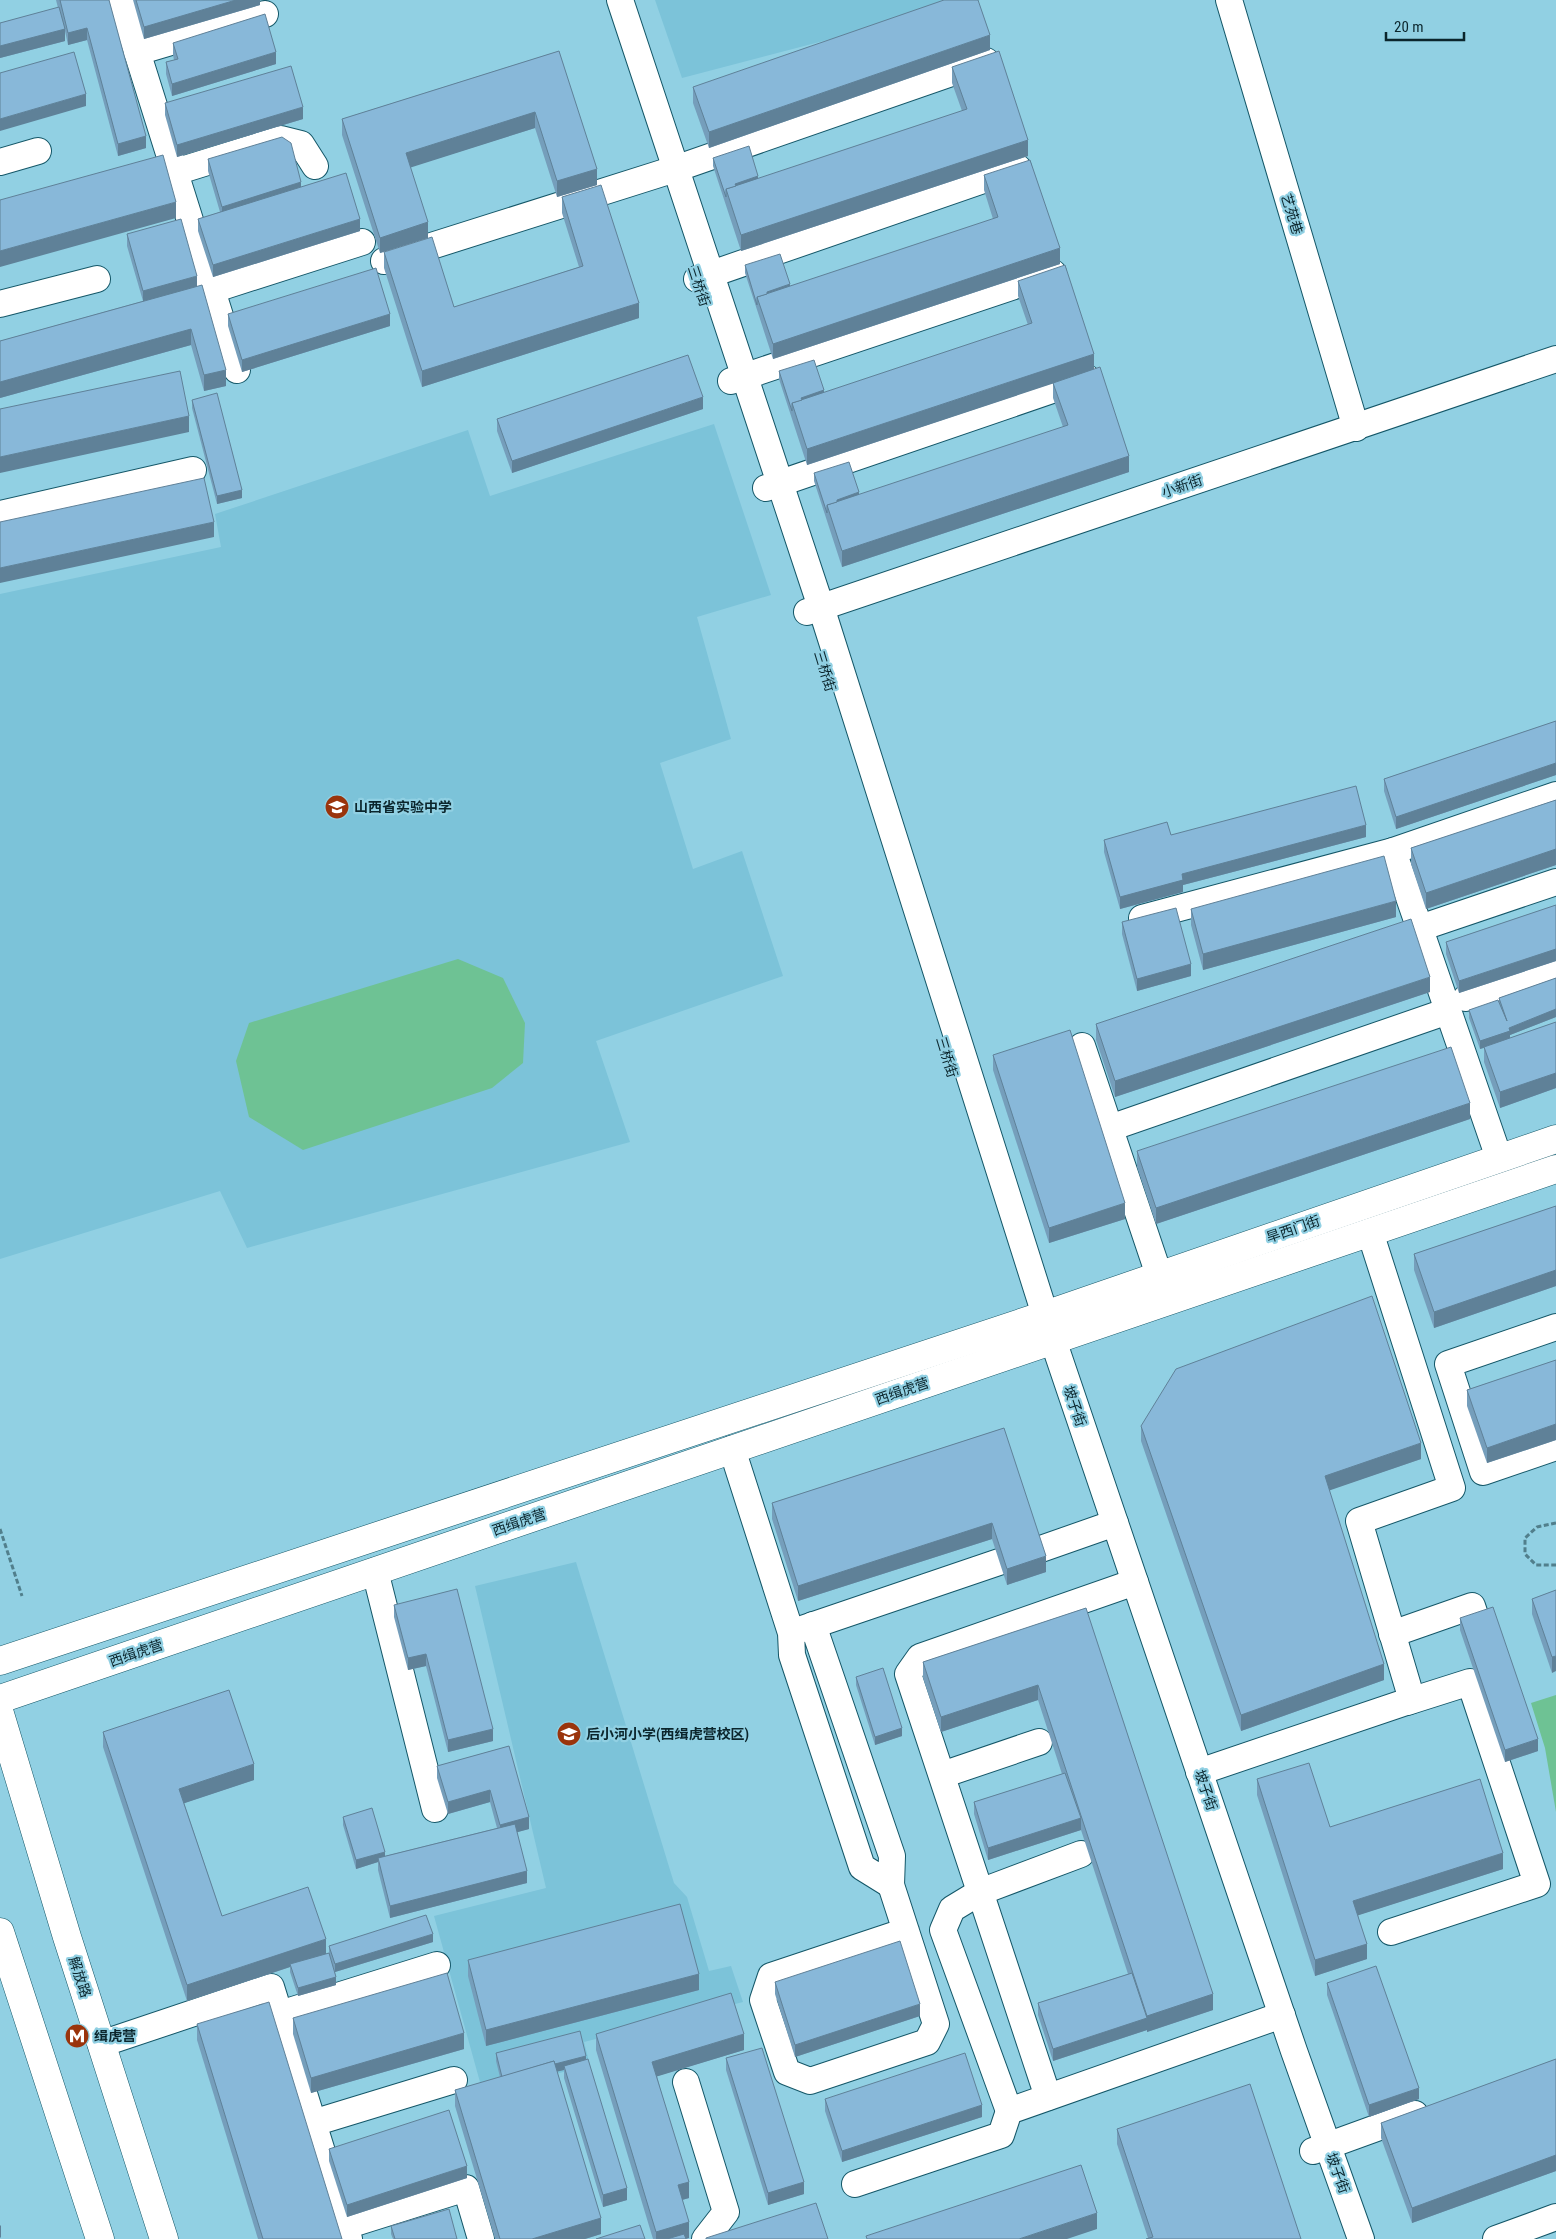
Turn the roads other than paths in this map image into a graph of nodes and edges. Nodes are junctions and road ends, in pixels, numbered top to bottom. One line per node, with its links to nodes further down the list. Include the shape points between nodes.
1 (119, 0): 6 (street)
2 (603, 0): 12 (street, 三桥街)
3 (620, 0): 12 (street, 三桥街)
4 (1229, 0): 25 (street, 艺苑巷)
5 (265, 14): 6 (street)
6 (137, 52): 13 (street)
7 (990, 60): 12 (street)
8 (38, 151): 9 (street)
9 (0, 162)
10 (315, 166): 13 (street, via 301,144 281,139)
11 (1019, 168): 17 (street)
12 (668, 171): 15 (street); 17 (street, 三桥街)
13 (175, 172): 19 (street)
14 (362, 242): 19 (street)
15 (384, 261)
16 (1063, 270): 24 (street)
17 (704, 277): 24 (street, 三桥街)
18 (97, 279): 20 (street)
19 (212, 290): 22 (street)
20 (0, 304)
21 (1556, 359): 25 (street, 小新街)
22 (237, 370)
23 (1088, 378): 27 (street)
24 (737, 379): 27 (street, 三桥街)
25 (1356, 428): 29 (street, 小新街)
26 (193, 470): 28 (street)
27 (773, 485): 29 (street, 三桥街)
28 (0, 514)
29 (814, 610): 45 (street, 三桥街)
30 (1556, 795): 31 (street)
31 (1393, 851): 33 (street); 34 (street)
32 (1556, 882): 34 (street)
33 (1131, 921)
34 (1420, 928): 36 (street)
35 (1556, 968): 36 (street)
36 (1457, 1004): 38 (street); 40 (street)
37 (1082, 1046): 38 (street)
38 (1110, 1128): 43 (street)
39 (1556, 1139): 40 (main road, 旱西门街)
40 (1499, 1158): 43 (main road, 旱西门街)
41 (1556, 1169): 42 (main road, 旱西门街)
42 (1370, 1232): 45 (main road, 旱西门街); 55 (street, via 1452,1488 1360,1521)
43 (1159, 1275): 45 (main road, 旱西门街)
44 (1556, 1327): 46 (street, via 1448,1364 1483,1472)
45 (1041, 1329): 47 (main road, 西缉虎营); 48 (street, 坡子街); 56 (main road, 西缉虎营)
46 (1556, 1447)
47 (732, 1449): 51 (main road, 西缉虎营); 54 (street)
48 (1108, 1526): 49 (street); 52 (street, 坡子街)
49 (1038, 1550)
50 (999, 1562): 54 (street)
51 (375, 1571): 57 (main road, 西缉虎营); 63 (street)
52 (1128, 1584): 61 (street, 坡子街); 62 (street, via 920,1657 908,1674); 71 (street, 坡子街)
53 (1478, 1624): 55 (street, via 1472,1606)
54 (802, 1629): 66 (street, via 892,1856 891,1885)
55 (1392, 1634): 58 (street, via 1412,1700)
56 (0, 1661)
57 (0, 1700)
58 (1407, 1702): 61 (street); 68 (street, via 1470,1682 1537,1884)
59 (0, 1714): 72 (main road, 解放路)
60 (1039, 1742): 62 (street)
61 (1199, 1772): 71 (street, 坡子街)
62 (942, 1775): 65 (street)
63 (434, 1809)
64 (1081, 1854): 65 (street)
65 (980, 1892): 75 (street); 77 (street, via 952,1909 943,1930)
66 (906, 1931): 66 (street, via 936,2024 926,2042 810,2081 788,2072 763,2000 771,1976)
67 (0, 1932): 83 (main road)
68 (1391, 1932)
69 (437, 1965): 70 (street)
70 (280, 2014): 72 (street, via 271,1987); 78 (street)
71 (1275, 2018): 75 (street); 79 (street, 坡子街)
72 (101, 2044): 84 (main road, 解放路)
73 (454, 2080): 78 (street)
74 (686, 2082): 86 (street, via 726,2212)
75 (1048, 2097): 77 (street)
76 (1440, 2106): 79 (street)
77 (1009, 2112): 80 (street, via 1001,2135)
78 (313, 2123): 82 (street)
79 (1320, 2148): 87 (street, 坡子街); 88 (street, 坡子街)
80 (855, 2184)
81 (1556, 2217): 89 (street)
82 (347, 2233): 85 (street, via 466,2188)
83 (100, 2239)
84 (164, 2239)
85 (481, 2239)
86 (705, 2239)
87 (1344, 2239)
88 (1361, 2239)
89 (1496, 2239)

